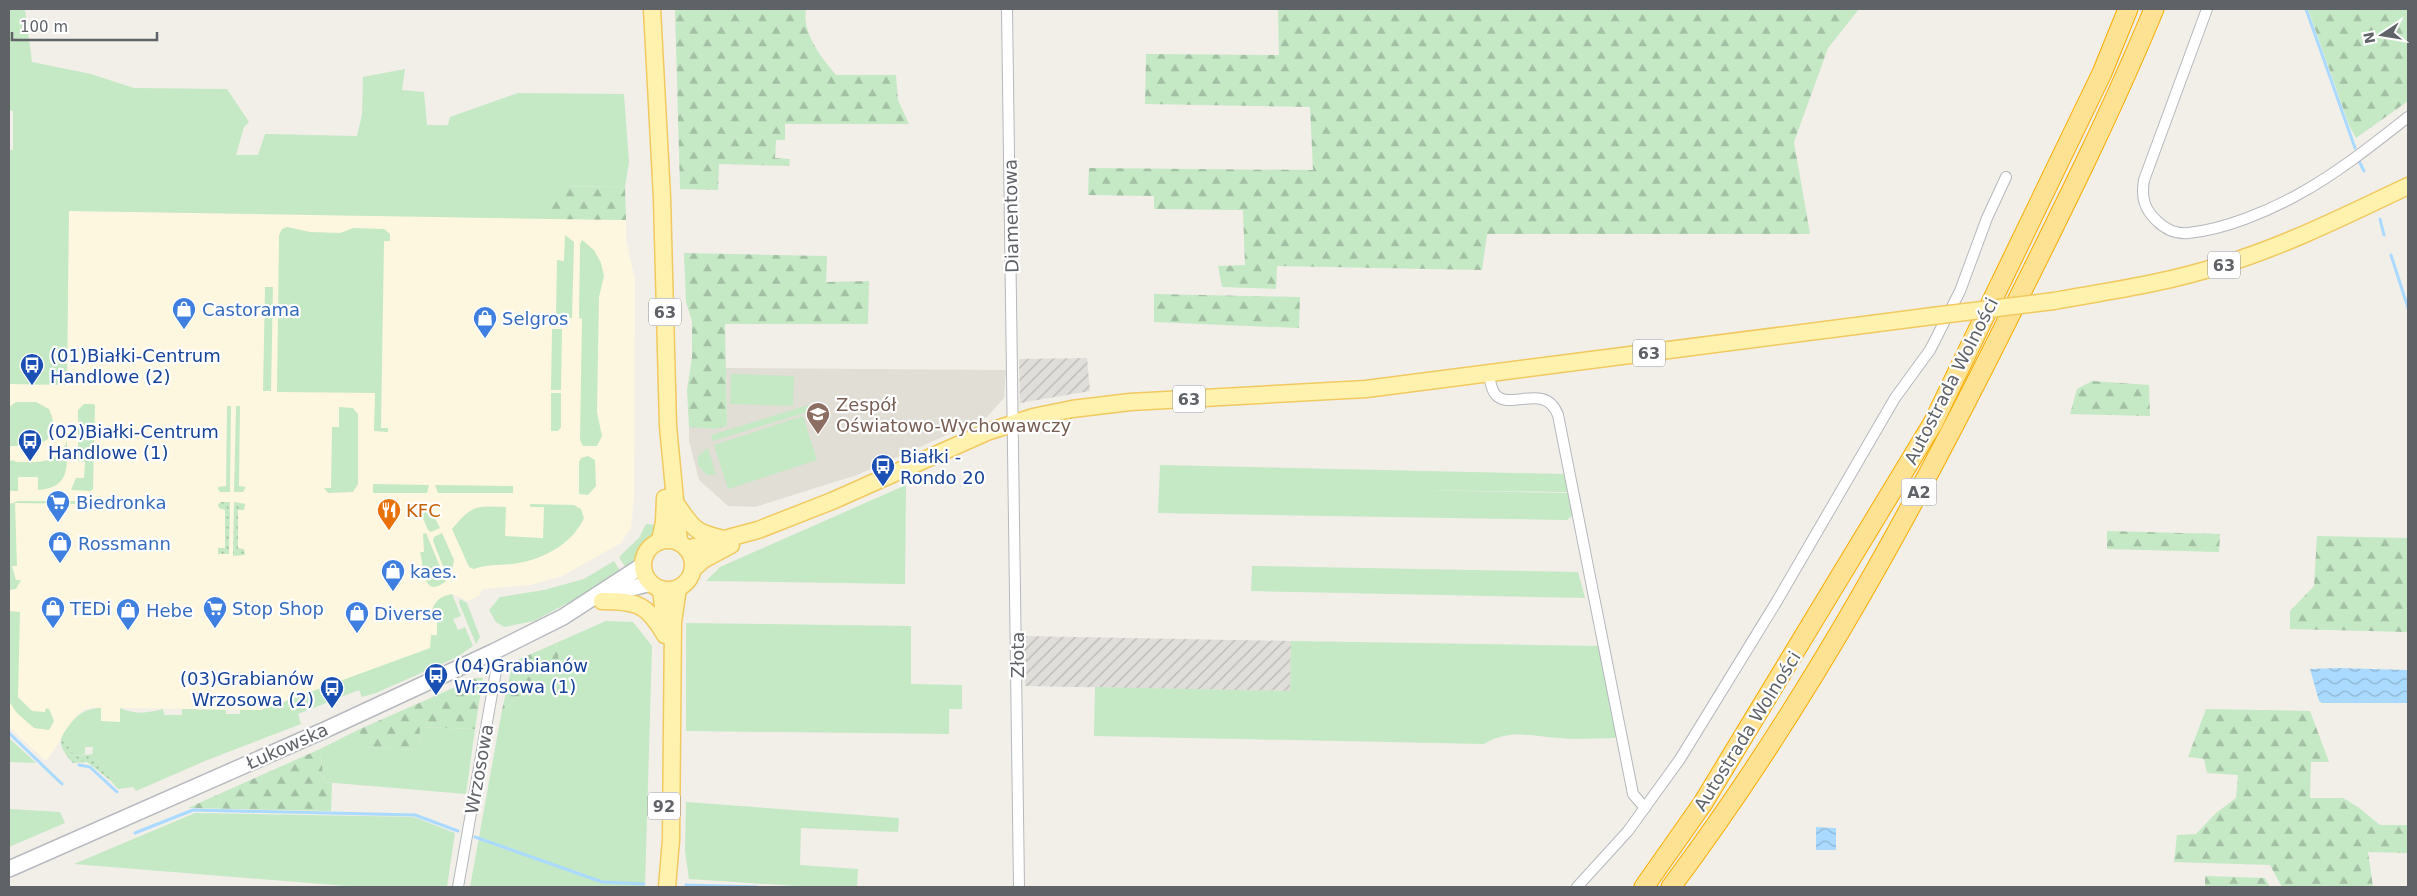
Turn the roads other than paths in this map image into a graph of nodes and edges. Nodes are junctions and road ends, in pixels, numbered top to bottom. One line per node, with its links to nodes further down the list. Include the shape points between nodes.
1 (652, 9): 11 (main road, 63, via 662,198)
2 (1007, 9): 10 (street, Diamentowa)
3 (2128, 9): 31 (highway, Autostrada Wolności / A2, via 2102,73 1933,423 1704,803)
4 (2154, 9): 32 (highway, Autostrada Wolności / A2, via 2127,75 1943,448 1839,637 1720,822)
5 (2207, 9): 6 (street, via 2144,180 2144,204 2149,214 2166,229 2187,233 2241,220 2300,194)
6 (2408, 118)
7 (2006, 177): 25 (street, via 1960,291 1930,350 1895,398 1777,601 1680,758)
8 (2408, 186): 9 (main road, 63, bridge, via 2294,240 2223,265 2159,282 2054,301)
9 (1489, 374): 10 (main road, 63, via 1366,389 1108,404); 25 (street, via 1494,393 1501,399 1541,398 1555,408 1558,415 1633,794)
10 (1013, 423): 13 (main road, 63); 29 (street, Złota)
11 (668, 426): 12 (main road, 63); 15 (main road, 63, via 664,522)
12 (674, 502): 14 (main road, via 696,530); 16 (main road, 63)
13 (758, 530): 14 (main road, 63); 18 (main road, 63, via 703,560)
14 (726, 540): 16 (main road, 63)
15 (660, 541): 16 (main road, 63, via 670,540); 17 (main road, via 648,549)
16 (683, 546): 18 (main road, 63, via 692,558)
17 (643, 565): 19 (main road, via 645,575); 22 (main road, Łukowska)
18 (693, 569): 20 (main road, 63, via 689,579)
19 (656, 586): 20 (main road); 21 (main road, Łukowska, via 632,588); 23 (main road, 92)
20 (678, 588): 27 (main road, 92, via 673,622 671,831)
21 (602, 601): 22 (main road, Łukowska); 23 (main road, via 642,606 654,617)
22 (563, 616): 24 (main road, Łukowska)
23 (666, 637): 27 (main road, 92, via 664,812)
24 (493, 652): 26 (main road, Łukowska); 28 (street, Wrzosowa, via 496,671)
25 (1645, 808): 30 (street)
26 (9, 869)
27 (667, 882)
28 (458, 887)
29 (1020, 887)
30 (1577, 887)
31 (1644, 887)
32 (1671, 887)

